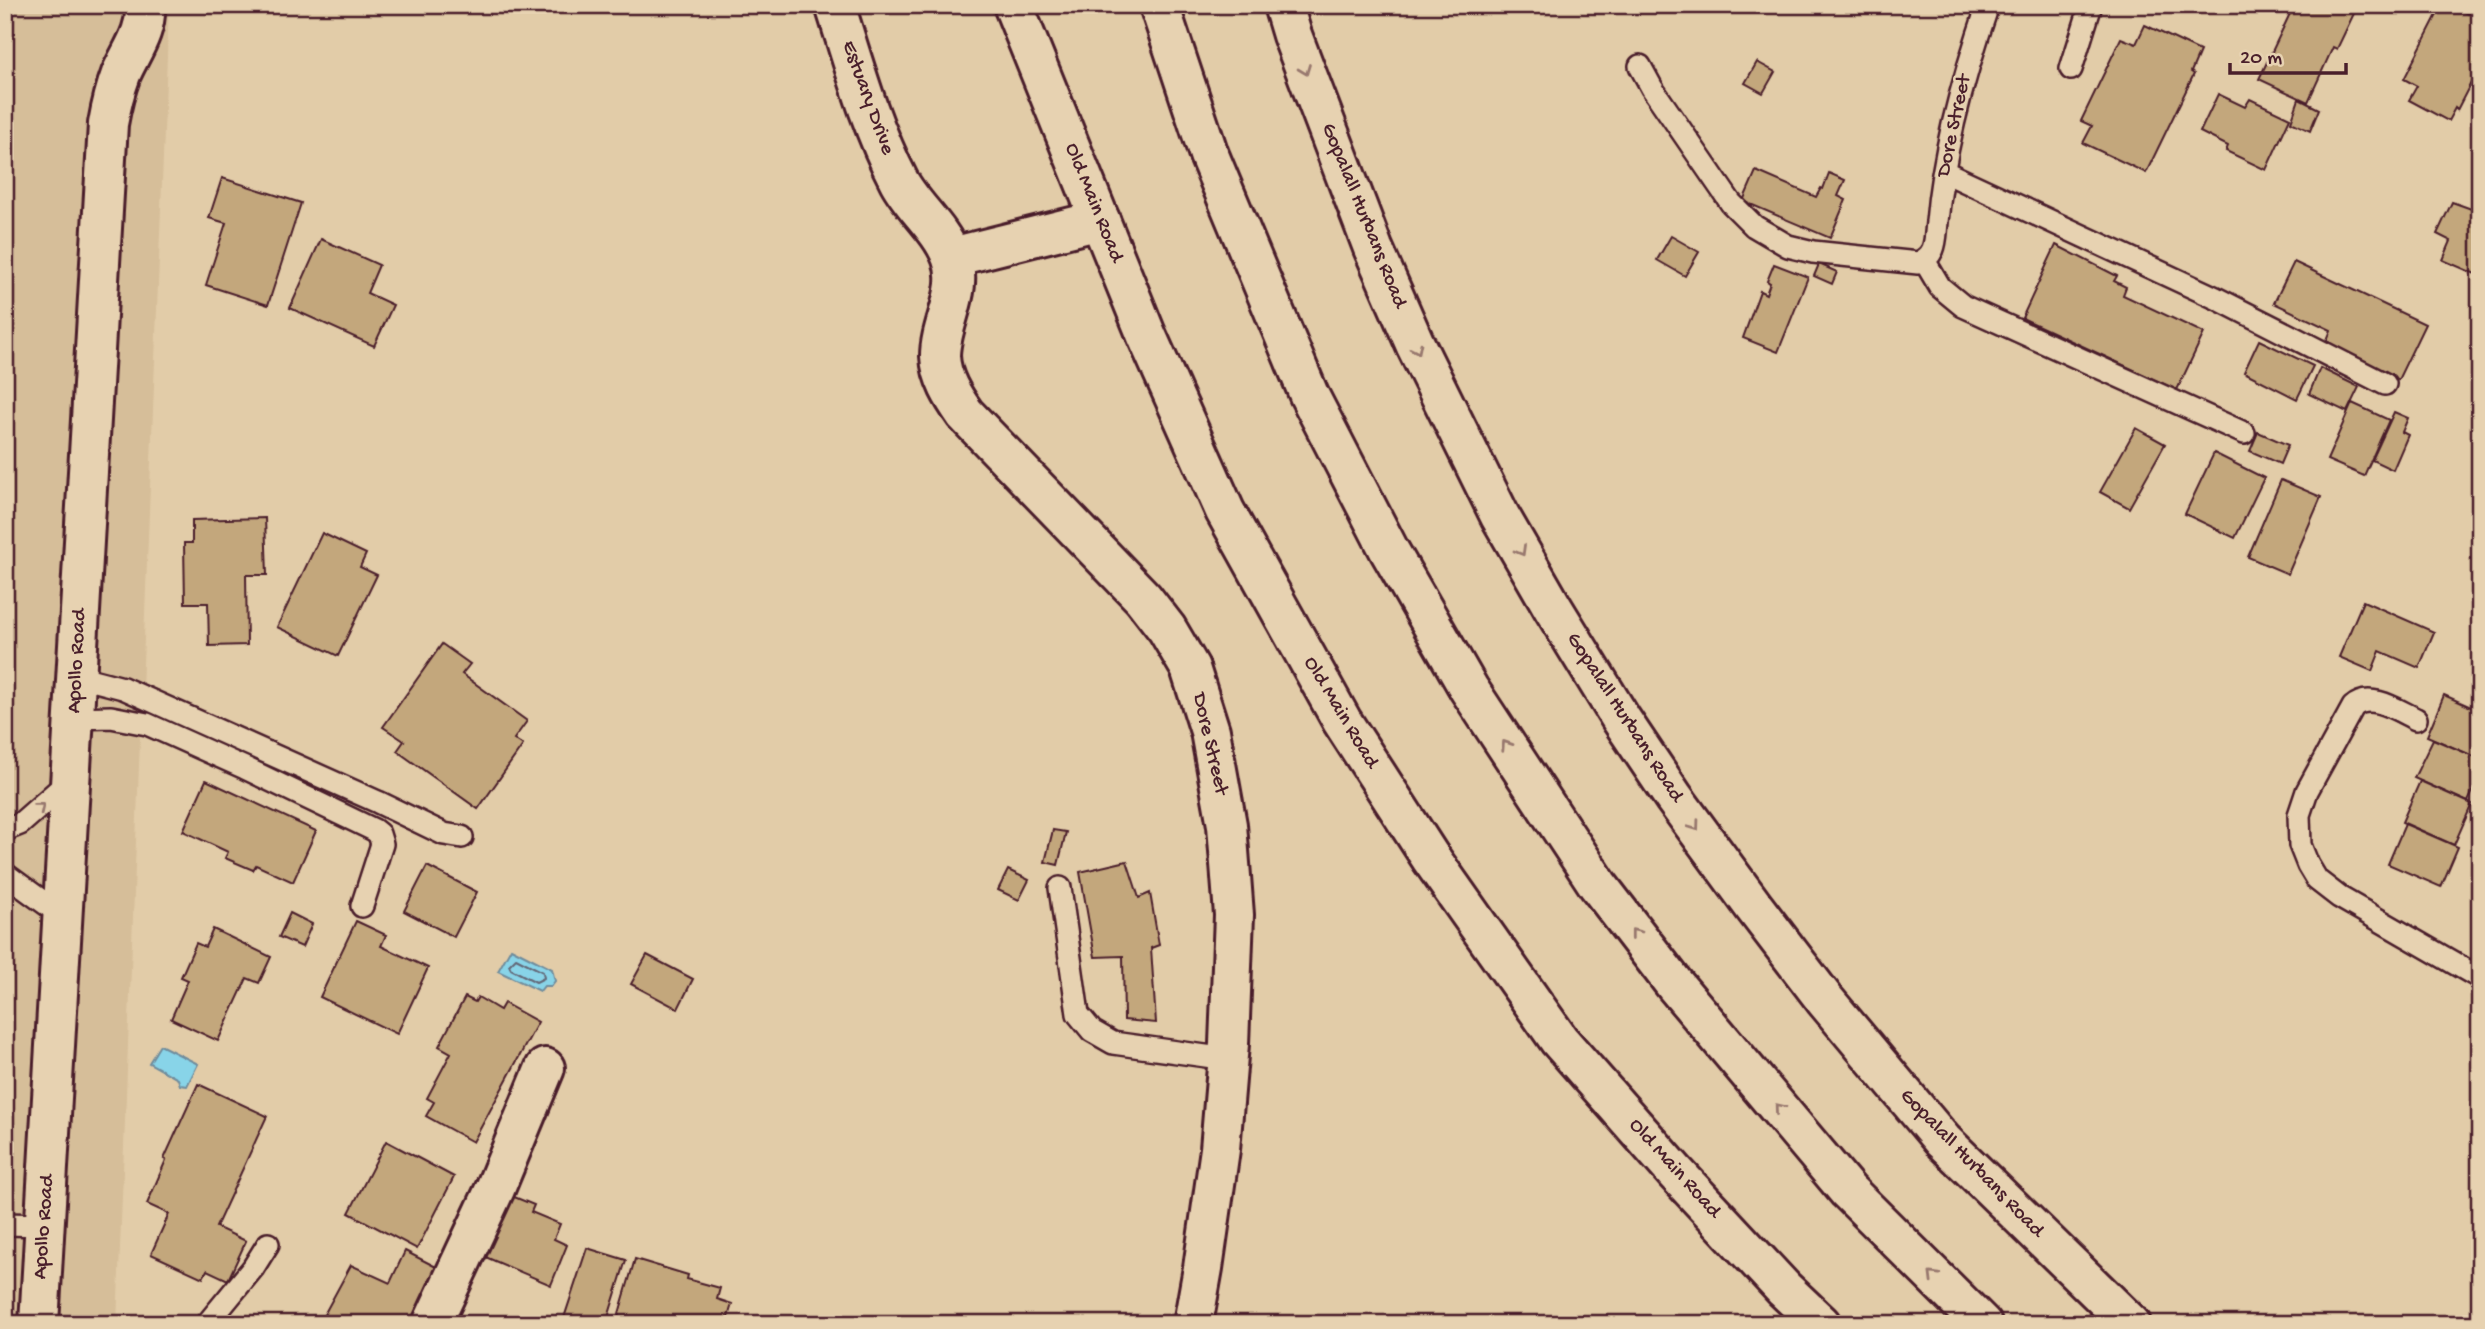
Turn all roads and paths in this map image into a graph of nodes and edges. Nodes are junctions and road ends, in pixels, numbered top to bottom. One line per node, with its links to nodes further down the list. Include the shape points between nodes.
1 (145, 5): 16 (street, Apollo Road, via 141,33 122,72 108,124)
2 (835, 5): 13 (street, Estuary Drive, via 873,127 901,184)
3 (1013, 5): 11 (street, Old Main Road)
4 (1159, 5): 37 (street, one-way to 4, via 1848,1191 1675,985 1598,885 1469,688 1389,550 1309,395 1209,155)
5 (1283, 5): 38 (street, Gopalall Hurbans Road, one-way to 38, via 1373,248 1415,344 1500,516 1621,719 1762,917 1910,1102 1952,1150)
6 (1988, 5): 10 (lane, Dore Street, via 1957,107)
7 (2091, 5): 9 (lane)
8 (1640, 66): 12 (lane, via 1731,203 1754,226 1788,246 1813,252 1913,263)
9 (2071, 69)
10 (1945, 172): 12 (lane, Dore Street); 14 (lane, via 2216,298)
11 (1100, 220): 13 (street); 36 (street, Old Main Road, via 1225,511 1342,721 1430,858 1559,1040 1675,1172)
12 (1929, 255): 15 (lane, via 1940,287 1963,306)
13 (952, 257): 27 (street, Dore Street, via 955,284 940,356 951,394 965,414 1143,598 1190,668 1210,731 1227,825 1234,915)
14 (2385, 384)
15 (2244, 433)
16 (77, 676): 17 (street, Apollo Road); 21 (lane, via 123,688 444,834)
17 (75, 718): 19 (street, Apollo Road); 24 (lane, via 110,717 147,724 374,830 382,844)
18 (2416, 719): 26 (lane, via 2376,702 2364,701 2354,707 2307,791 2299,815 2300,845 2317,880 2339,897)
19 (71, 779): 20 (lane, one-way to 19, via 20,824); 25 (street, Apollo Road)
20 (5, 830)
21 (462, 837)
22 (5, 874): 25 (lane)
23 (1060, 888): 27 (lane, via 1078,1014 1092,1031 1113,1043)
24 (362, 906)
25 (64, 917): 30 (street, Apollo Road)
26 (2480, 978)
27 (1227, 1059): 35 (street, Dore Street, via 1220,1149)
28 (545, 1068): 34 (street)
29 (5, 1224): 30 (lane)
30 (45, 1225): 32 (street, Apollo Road)
31 (268, 1244): 33 (lane)
32 (39, 1324)
33 (207, 1324)
34 (432, 1324)
35 (1193, 1324)
36 (1821, 1324)
37 (1982, 1324)
38 (2132, 1324)

